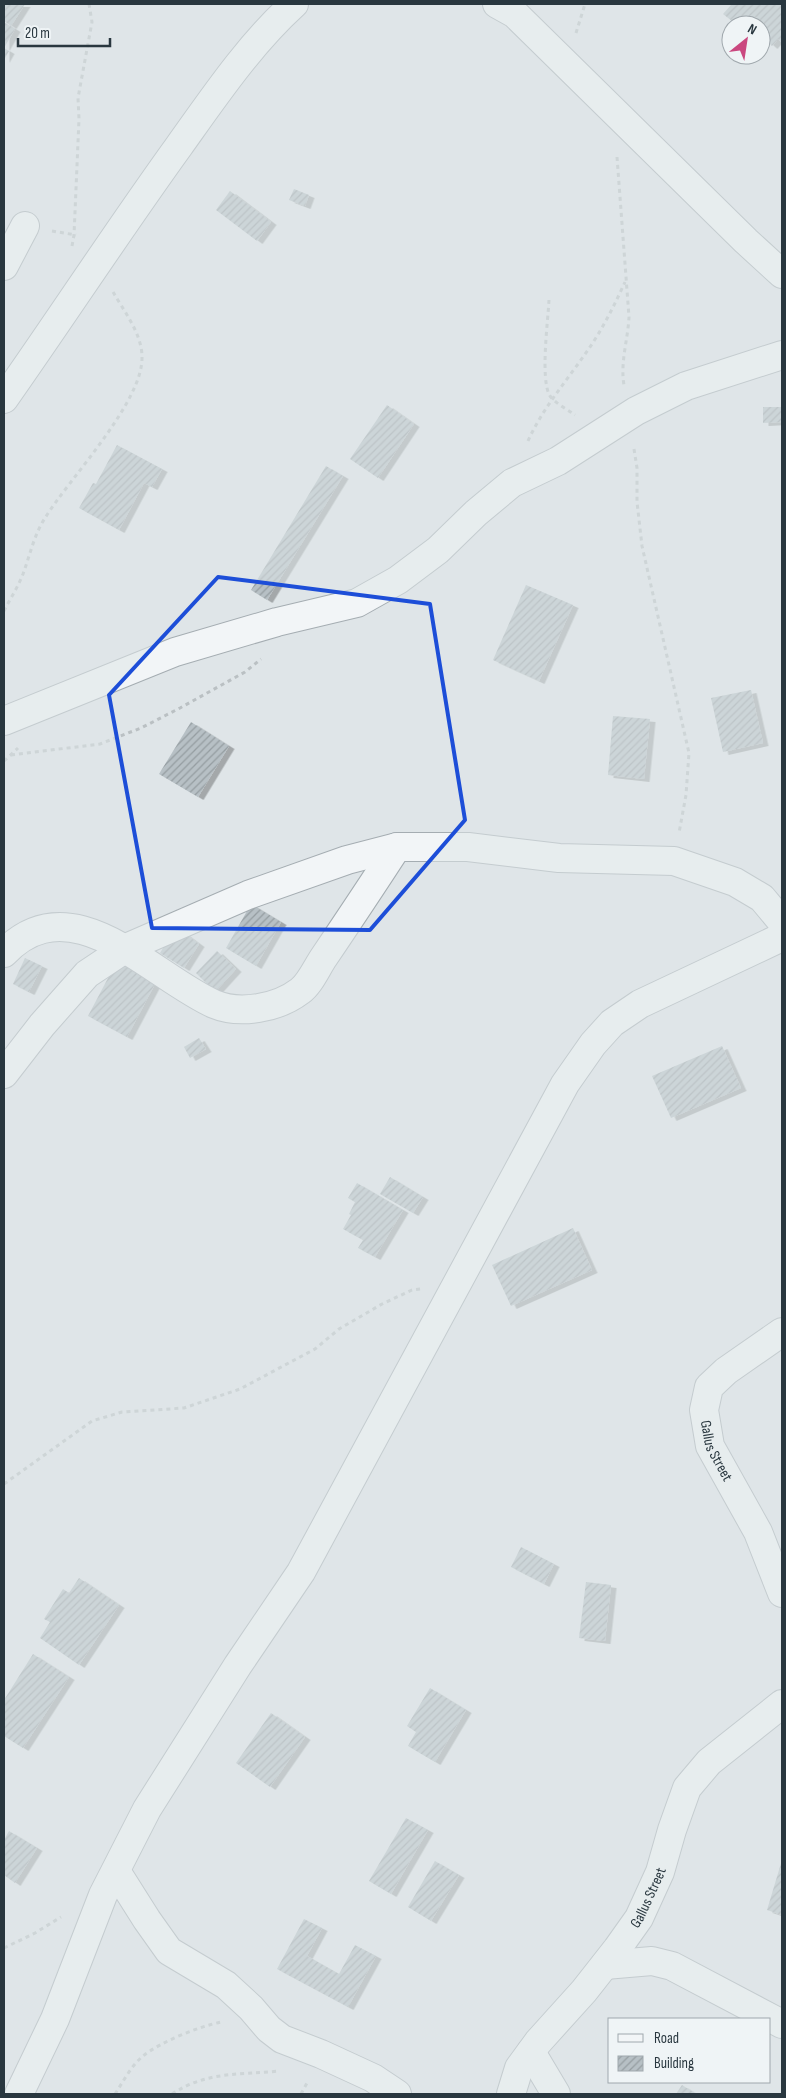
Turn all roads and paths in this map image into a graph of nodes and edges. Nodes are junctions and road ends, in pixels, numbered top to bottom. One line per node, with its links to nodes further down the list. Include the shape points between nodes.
1 (89, 4): 7 (path, via 92,22 78,98)
2 (294, 4): 4 (street)
3 (498, 4): 5 (street, via 515,14)
4 (267, 13): 8 (street, via 219,90)
5 (615, 112): 11 (street); 12 (path)
6 (25, 226): 7 (path); 10 (street)
7 (74, 235): 8 (path)
8 (111, 241): 9 (street)
9 (96, 263): 15 (street); 19 (path, via 139,342 142,357 139,375 128,402 44,518)
10 (4, 266)
11 (782, 274)
12 (626, 281): 16 (path, via 592,344); 17 (path, via 628,335 623,378)
13 (549, 300): 16 (path, via 545,361 547,389)
14 (782, 355): 17 (street, via 686,386)
15 (4, 399)
16 (552, 399): 18 (path, via 530,437)
17 (636, 411): 18 (street, via 558,461); 24 (path, via 634,455 638,468 637,502 642,546 690,753)
18 (512, 483): 21 (street, via 438,550 398,580 357,603 175,652)
19 (4, 611)
20 (266, 655): 22 (path, via 219,687 133,731 100,744)
21 (4, 721)
22 (11, 755)
23 (397, 847): 24 (street, via 468,847 559,858); 28 (street, via 347,860 248,895); 28 (street, via 301,991 272,1006 238,1010 216,1005)
24 (674, 861): 25 (street)
25 (772, 899): 26 (street)
26 (782, 922)
27 (782, 937): 31 (street, via 640,1004 612,1023 565,1084)
28 (126, 948): 29 (street, via 80,929 46,926 14,942); 30 (street, via 87,974)
29 (4, 953)
30 (4, 1074)
31 (456, 1285): 33 (path, via 412,1290 382,1304 339,1329 315,1349 240,1390 184,1408 122,1412 92,1421); 36 (street, via 300,1572 147,1808)
32 (782, 1332): 34 (street, Gallus Street, via 726,1371 709,1387 704,1410 710,1446 758,1532)
33 (4, 1484)
34 (782, 1593)
35 (782, 1704): 39 (street, Gallus Street, via 709,1762 687,1788 657,1880 639,1918)
36 (116, 1871): 41 (street, via 169,1951 226,1985); 44 (street, via 55,2019)
37 (64, 1915): 38 (path)
38 (4, 1948)
39 (604, 1965): 40 (street, via 652,1961 672,1966); 42 (street, Gallus Street)
40 (771, 2018)
41 (269, 2029): 45 (path, via 220,2022 197,2029 141,2057); 47 (street, via 282,2039 373,2078)
42 (531, 2052): 48 (street, Gallus Street, via 519,2068); 49 (street)
43 (280, 2071): 46 (path, via 226,2074 197,2081)
44 (18, 2094)
45 (115, 2094)
46 (172, 2094)
47 (397, 2094)
48 (511, 2094)
49 (556, 2094)

